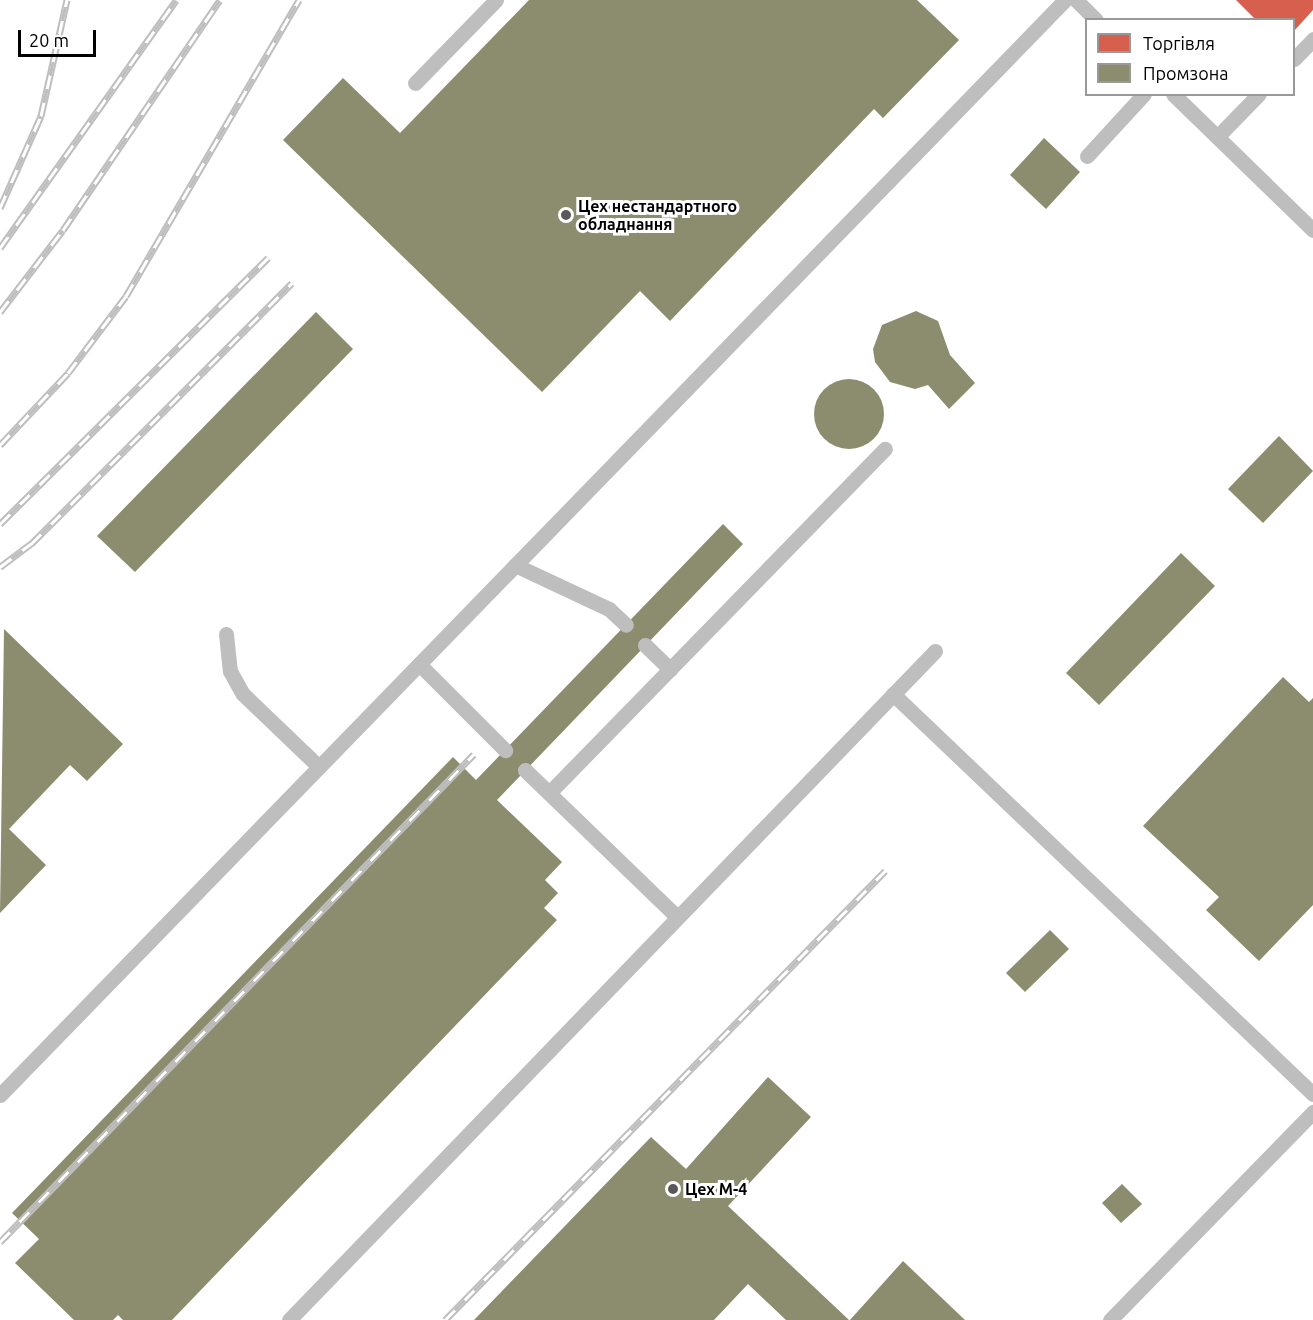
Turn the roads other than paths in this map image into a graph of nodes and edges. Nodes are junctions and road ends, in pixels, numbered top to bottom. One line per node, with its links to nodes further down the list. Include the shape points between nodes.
1 (496, 0): 7 (lane)
2 (1065, 0): 15 (lane)
3 (1076, 0): 4 (lane)
4 (1094, 18)
5 (1313, 39): 6 (lane)
6 (1295, 57)
7 (415, 83)
8 (1142, 96): 12 (lane)
9 (1175, 96): 11 (lane)
10 (1256, 96): 11 (lane)
11 (1216, 137): 13 (lane)
12 (1087, 156)
13 (1313, 230)
14 (885, 449): 21 (lane)
15 (515, 565): 16 (lane, via 609,609); 20 (lane)
16 (626, 625)
17 (226, 634): 24 (lane, via 230,671 243,694)
18 (645, 645): 21 (lane)
19 (934, 651): 22 (lane)
20 (419, 664): 23 (lane); 24 (lane)
21 (670, 669): 26 (lane)
22 (893, 694): 27 (lane); 28 (lane)
23 (505, 750)
24 (319, 767): 29 (lane)
25 (525, 770): 26 (lane)
26 (549, 793): 27 (lane)
27 (677, 916): 31 (lane)
28 (1313, 1094)
29 (0, 1095)
30 (1313, 1112): 32 (lane)
31 (289, 1320)
32 (1110, 1320)

